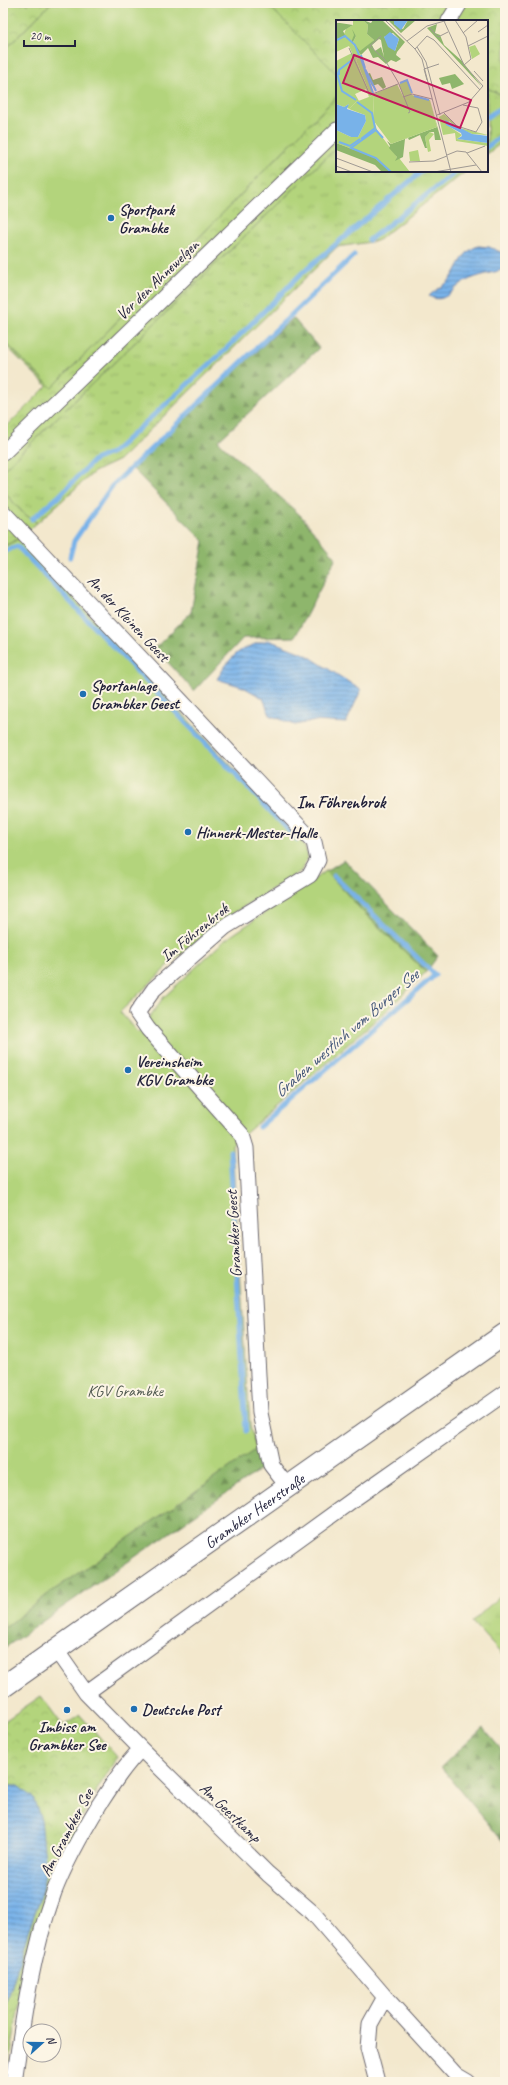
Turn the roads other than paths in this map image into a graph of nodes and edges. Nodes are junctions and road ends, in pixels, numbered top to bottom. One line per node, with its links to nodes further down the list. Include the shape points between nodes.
1 (460, 3): 2 (street)
2 (450, 20)
3 (336, 131): 4 (street, Vor den Ahnewelgen)
4 (3, 453)
5 (3, 512): 6 (street, An der Kleinen Geest, via 314,842)
6 (318, 860): 7 (street, Im Föhrenbrok, via 310,875 225,927 154,989)
7 (137, 1012): 10 (street, Grambker Geest, via 148,1029 242,1135 246,1148 260,1413 271,1465)
8 (505, 1334): 10 (main road, Grambker Heerstraße)
9 (505, 1393): 13 (street)
10 (288, 1487): 11 (main road, Grambker Heerstraße)
11 (56, 1650): 12 (main road, Grambker Heerstraße); 13 (street, Am Geestkamp)
12 (3, 1687)
13 (86, 1693): 14 (street, Am Geestkamp)
14 (141, 1749): 15 (street, Am Geestkamp, via 268,1874 313,1913); 16 (street, Am Grambker See, via 124,1767 85,1828 54,1892 36,1953)
15 (385, 1997): 17 (street, via 370,2024 368,2048); 18 (street, Am Geestkamp, via 456,2075)
16 (14, 2082)
17 (377, 2082)
18 (468, 2082)

